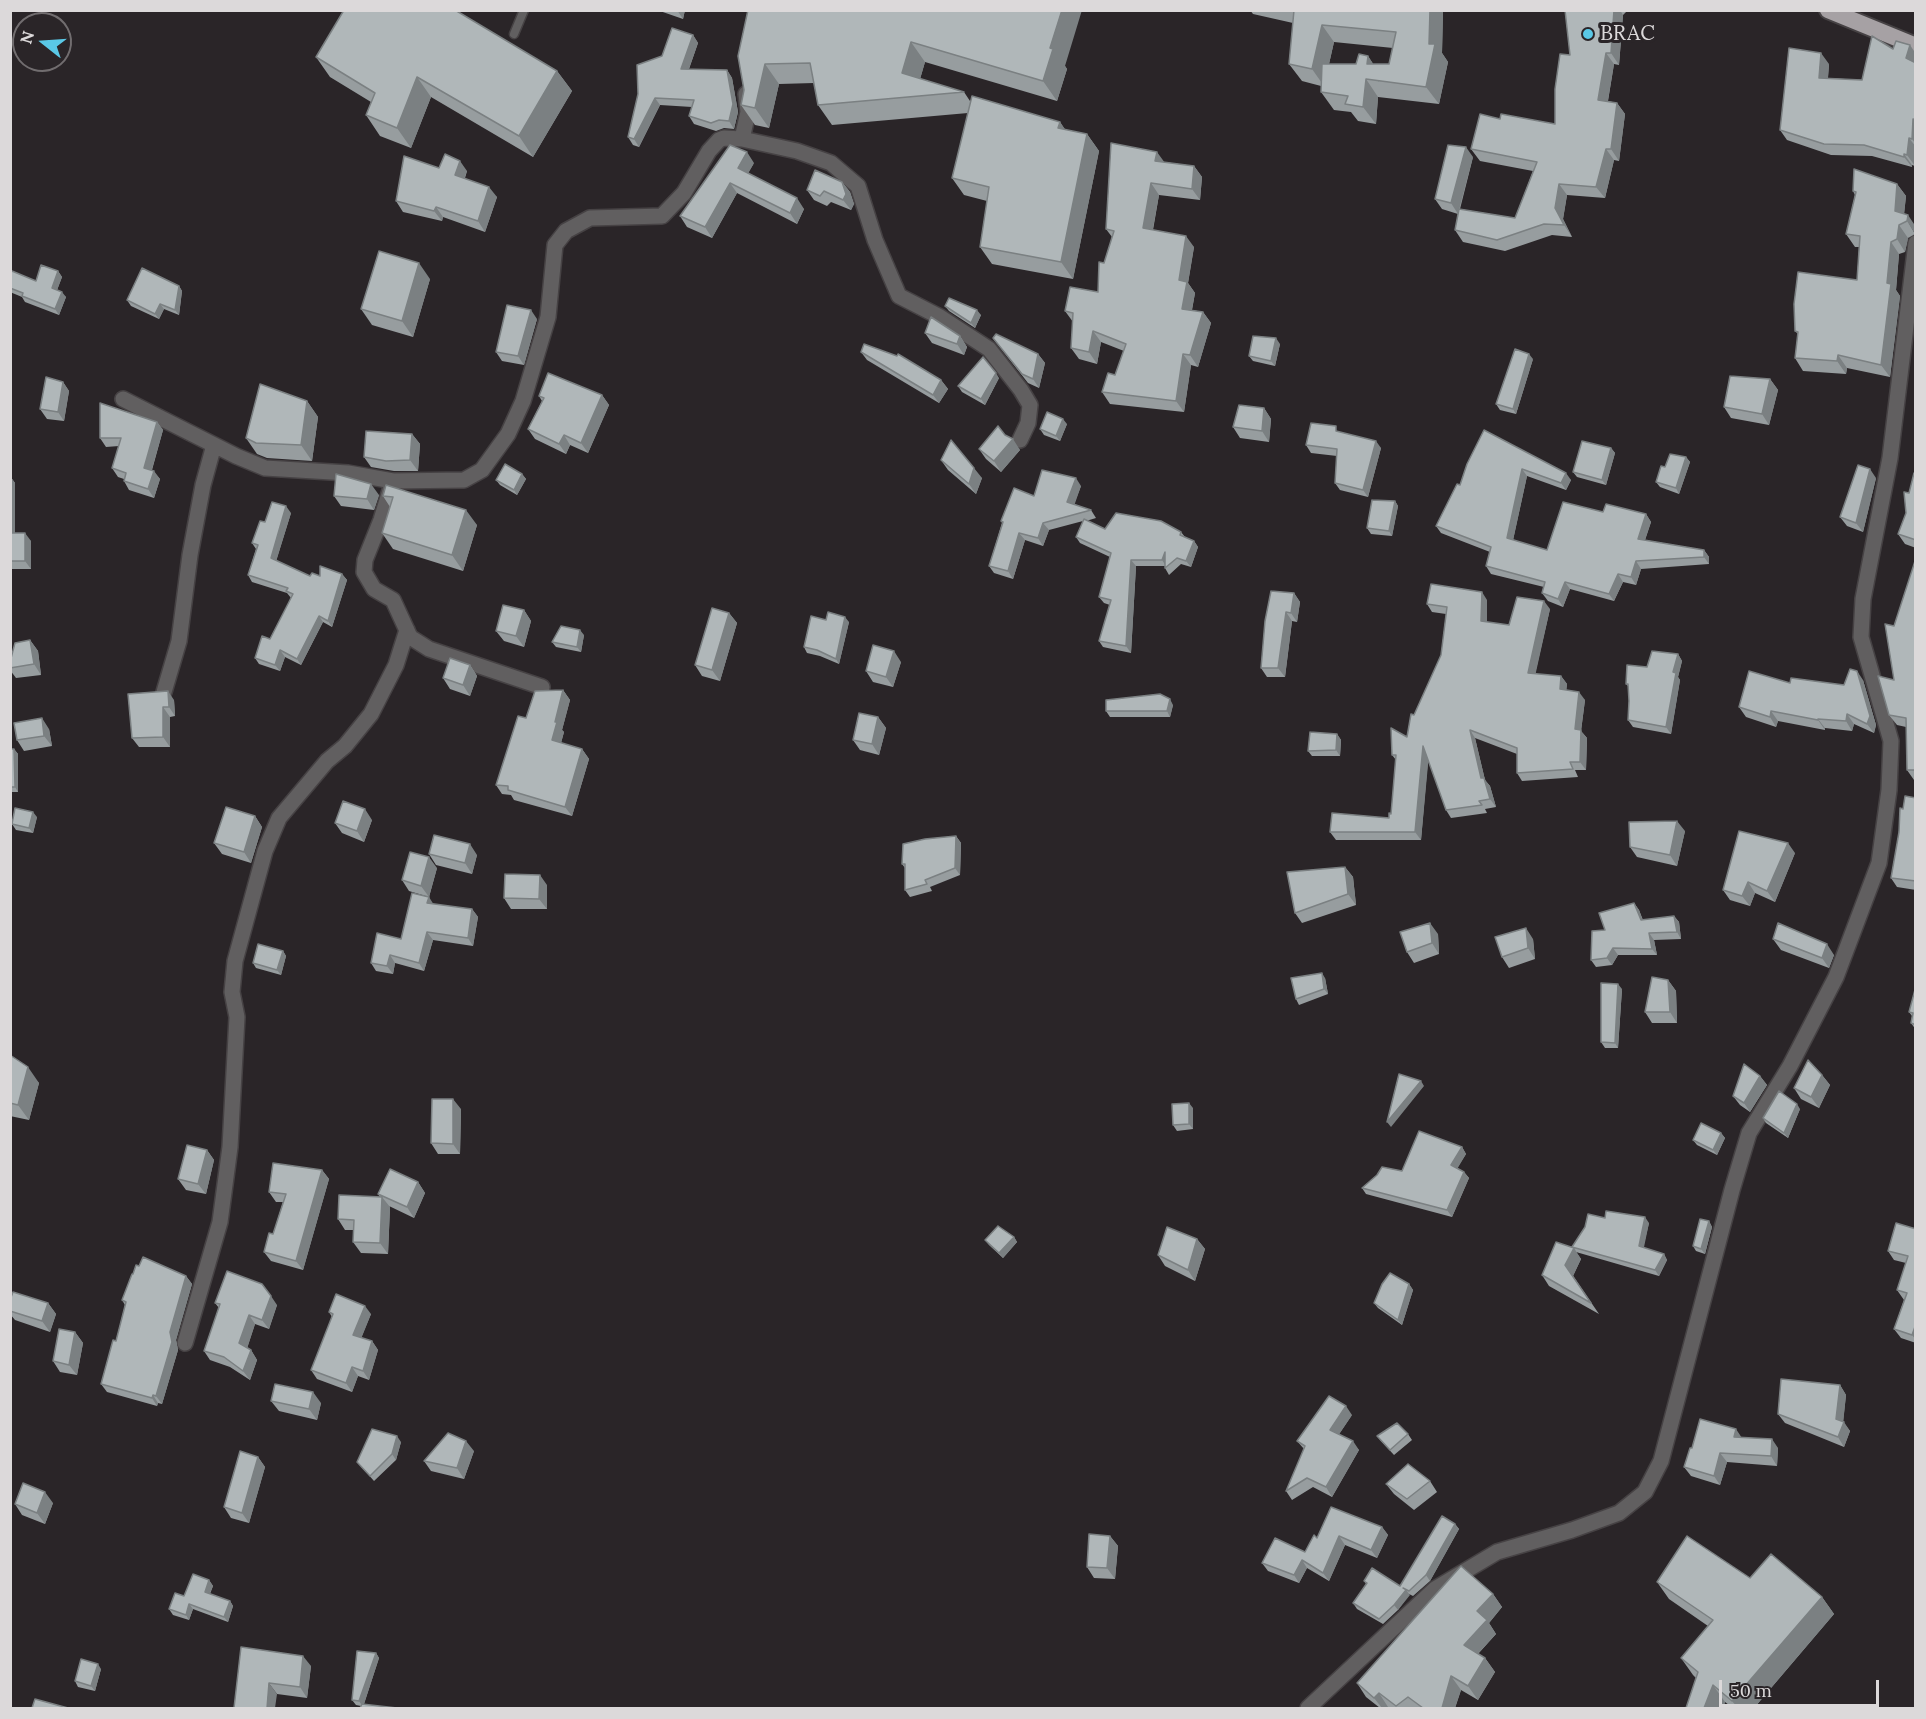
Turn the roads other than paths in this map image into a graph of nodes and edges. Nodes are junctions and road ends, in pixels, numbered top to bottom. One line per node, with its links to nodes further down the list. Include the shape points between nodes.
1 (524, 10): 3 (lane)
2 (1828, 10): 4 (highway)
3 (514, 34)
4 (1916, 46)
5 (743, 83): 6 (street, via 748,112)
6 (742, 139): 9 (street, via 831,163 858,186 899,296 989,349 1021,390 1030,405 1028,423); 11 (street, via 719,140 684,194 662,216 590,218 566,231 555,245 548,317 523,401 508,434 482,470 464,480)
7 (1916, 243): 16 (street, via 1890,458 1863,599 1861,637 1891,741 1879,863 1836,977 1790,1066 1749,1133 1661,1461 1645,1492 1619,1512 1497,1552 1435,1589)
8 (123, 399): 10 (street)
9 (1020, 440)
10 (214, 445): 11 (street, via 265,468 348,473); 14 (street, via 190,555 179,641)
11 (393, 481): 12 (street, via 364,572 374,589 393,600)
12 (407, 630): 13 (street, via 410,638 429,649); 15 (street, via 396,665 371,714 279,818 265,851 235,962 232,992 237,1017 230,1147 220,1222)
13 (543, 687)
14 (164, 692)
15 (185, 1343)
16 (1308, 1708)

